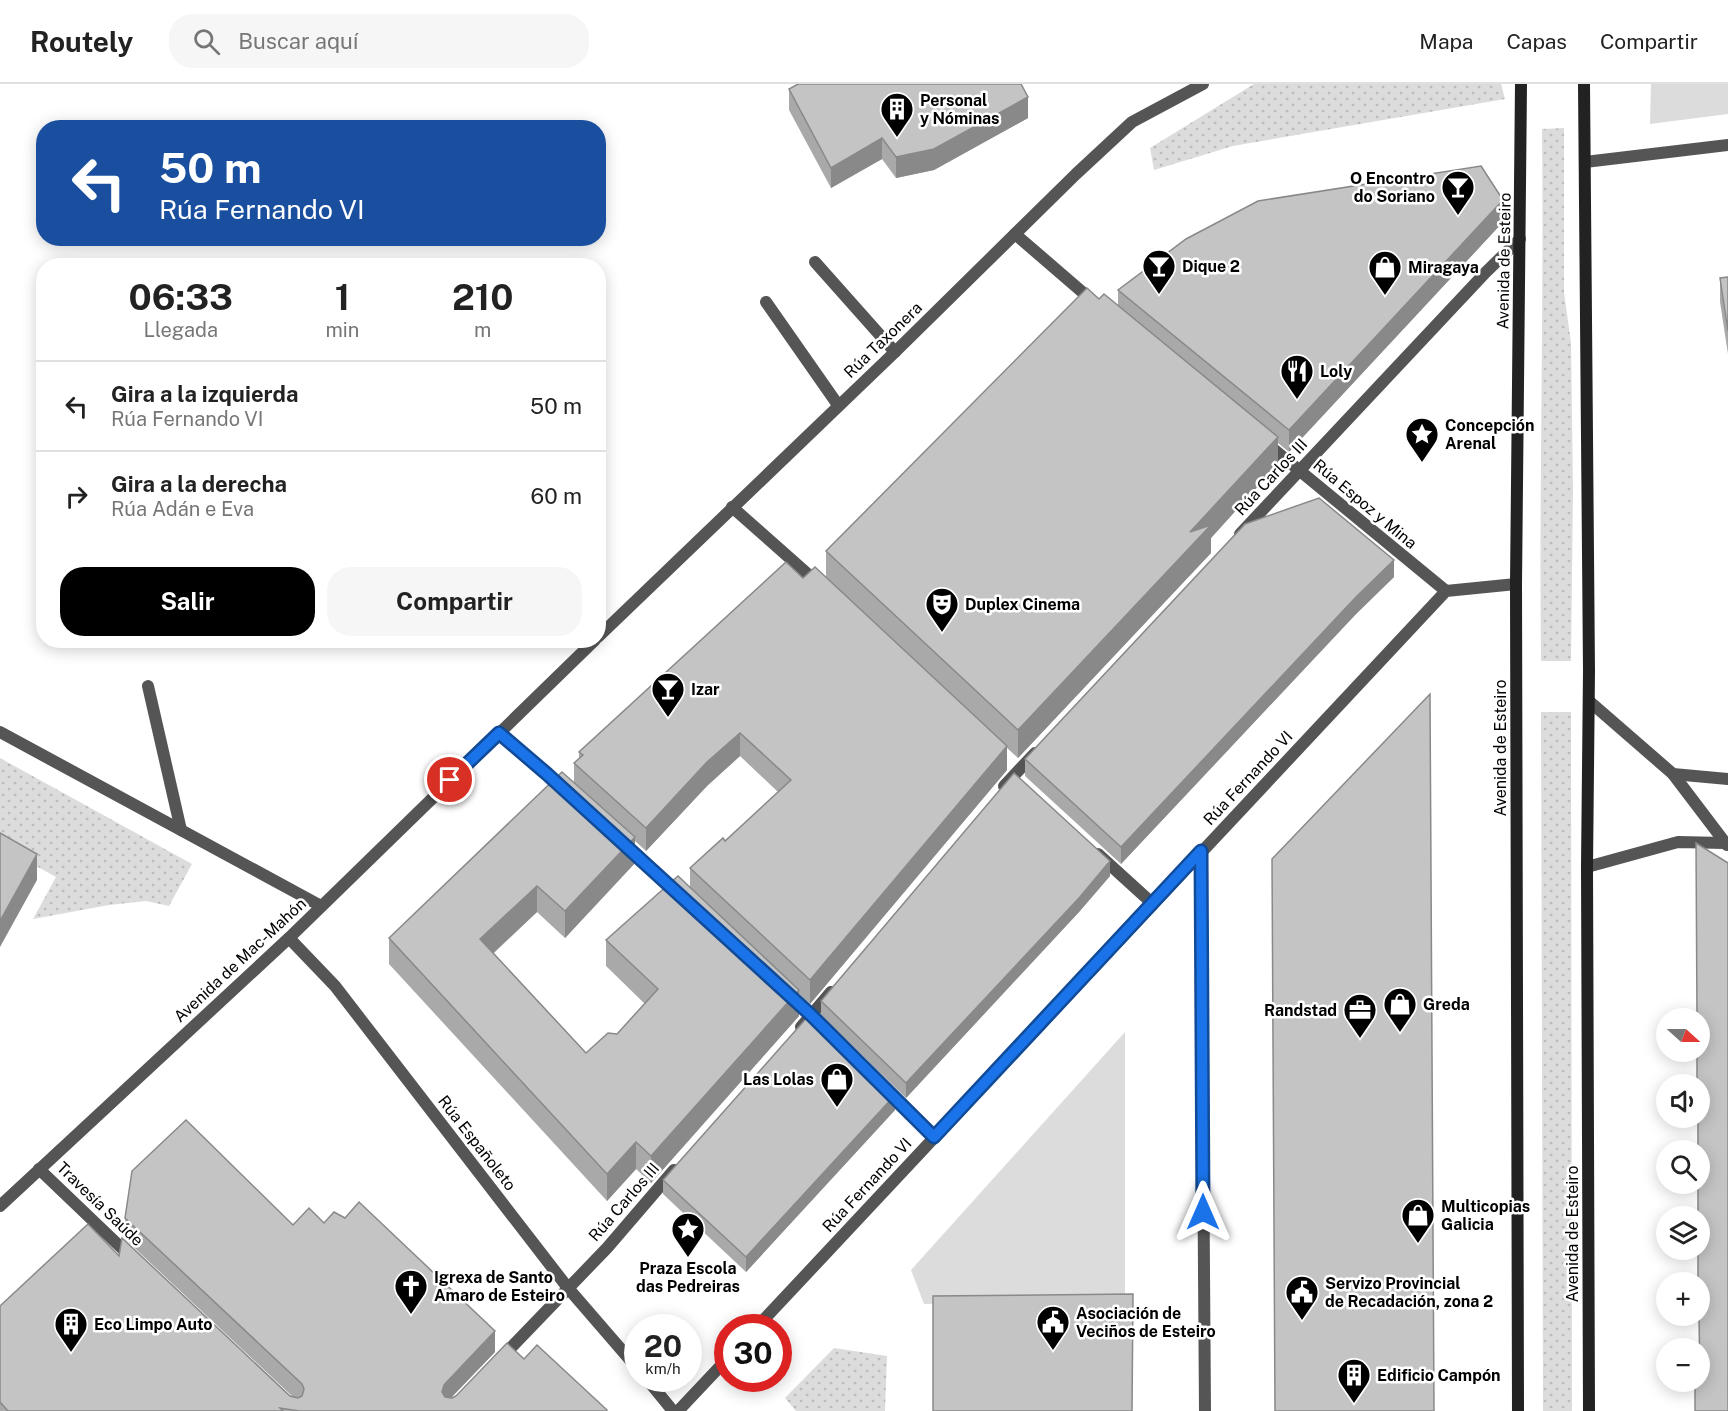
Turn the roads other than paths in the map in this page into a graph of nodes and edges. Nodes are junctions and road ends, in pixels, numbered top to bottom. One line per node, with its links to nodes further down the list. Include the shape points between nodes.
1 (1203, 84): 6 (street, Rúa Taxonera, via 1132,122)
2 (1521, 84): 7 (main road, Avenida de Esteiro)
3 (1584, 84): 5 (main road, Avenida de Esteiro)
4 (1728, 145): 5 (street)
5 (1585, 162): 23 (main road, Avenida de Esteiro)
6 (1015, 234): 10 (street); 11 (street, Rúa Taxonera)
7 (1520, 239): 14 (street, Rúa Carlos III); 17 (main road, Avenida de Esteiro)
8 (815, 262): 11 (street)
9 (766, 302): 12 (street)
10 (1108, 314)
11 (895, 352): 12 (street, Rúa Taxonera)
12 (838, 405): 15 (street, Rúa Taxonera)
13 (1254, 433): 14 (street, Rúa Espoz y Mina)
14 (1299, 471): 16 (street, Rúa Carlos III); 18 (street, Rúa Espoz y Mina)
15 (732, 507): 19 (street); 20 (street, Rúa Taxonera)
16 (1235, 539)
17 (1516, 584): 18 (street); 60 (main road, Avenida de Esteiro)
18 (1446, 591): 35 (street, Rúa Fernando VI)
19 (829, 593)
20 (606, 629)
21 (586, 648): 25 (street)
22 (148, 686): 31 (street)
23 (1589, 701): 27 (street); 36 (main road, Avenida de Esteiro)
24 (0, 732): 31 (street)
25 (499, 733): 30 (street); 39 (street, Avenida de Mac-Mahón)
26 (1043, 744): 29 (street)
27 (1673, 774): 28 (street); 33 (street)
28 (1728, 779)
29 (998, 794)
30 (573, 798)
31 (181, 830): 39 (street)
32 (617, 838): 37 (street)
33 (1727, 842): 36 (street, via 1678,842)
34 (1092, 848): 38 (street)
35 (1201, 851): 38 (street, Rúa Fernando VI); 59 (street)
36 (1587, 867): 61 (main road, Avenida de Esteiro)
37 (688, 902)
38 (1153, 904): 47 (street, Rúa Fernando VI)
39 (321, 906): 40 (street, Avenida de Mac-Mahón)
40 (289, 938): 49 (street, Avenida de Mac-Mahón); 52 (street, Rúa Españoleto, via 335,986)
41 (841, 980): 43 (street)
42 (776, 983): 43 (street)
43 (811, 1015): 44 (street); 45 (street)
44 (828, 1031)
45 (796, 1032)
46 (877, 1080): 47 (street)
47 (934, 1137): 53 (street, Rúa Fernando VI)
48 (681, 1162): 52 (street, Rúa Carlos III)
49 (39, 1169): 50 (street, Avenida de Mac-Mahón); 51 (street, Travesía Saúde)
50 (0, 1206)
51 (141, 1265)
52 (568, 1288): 54 (street, Rúa Españoleto); 55 (street, Rúa Carlos III)
53 (769, 1314)
54 (624, 1353)
55 (489, 1370)
56 (714, 1372): 58 (street)
57 (659, 1392): 58 (street)
58 (676, 1411)
59 (1204, 1411)
60 (1518, 1411)
61 (1589, 1411)

